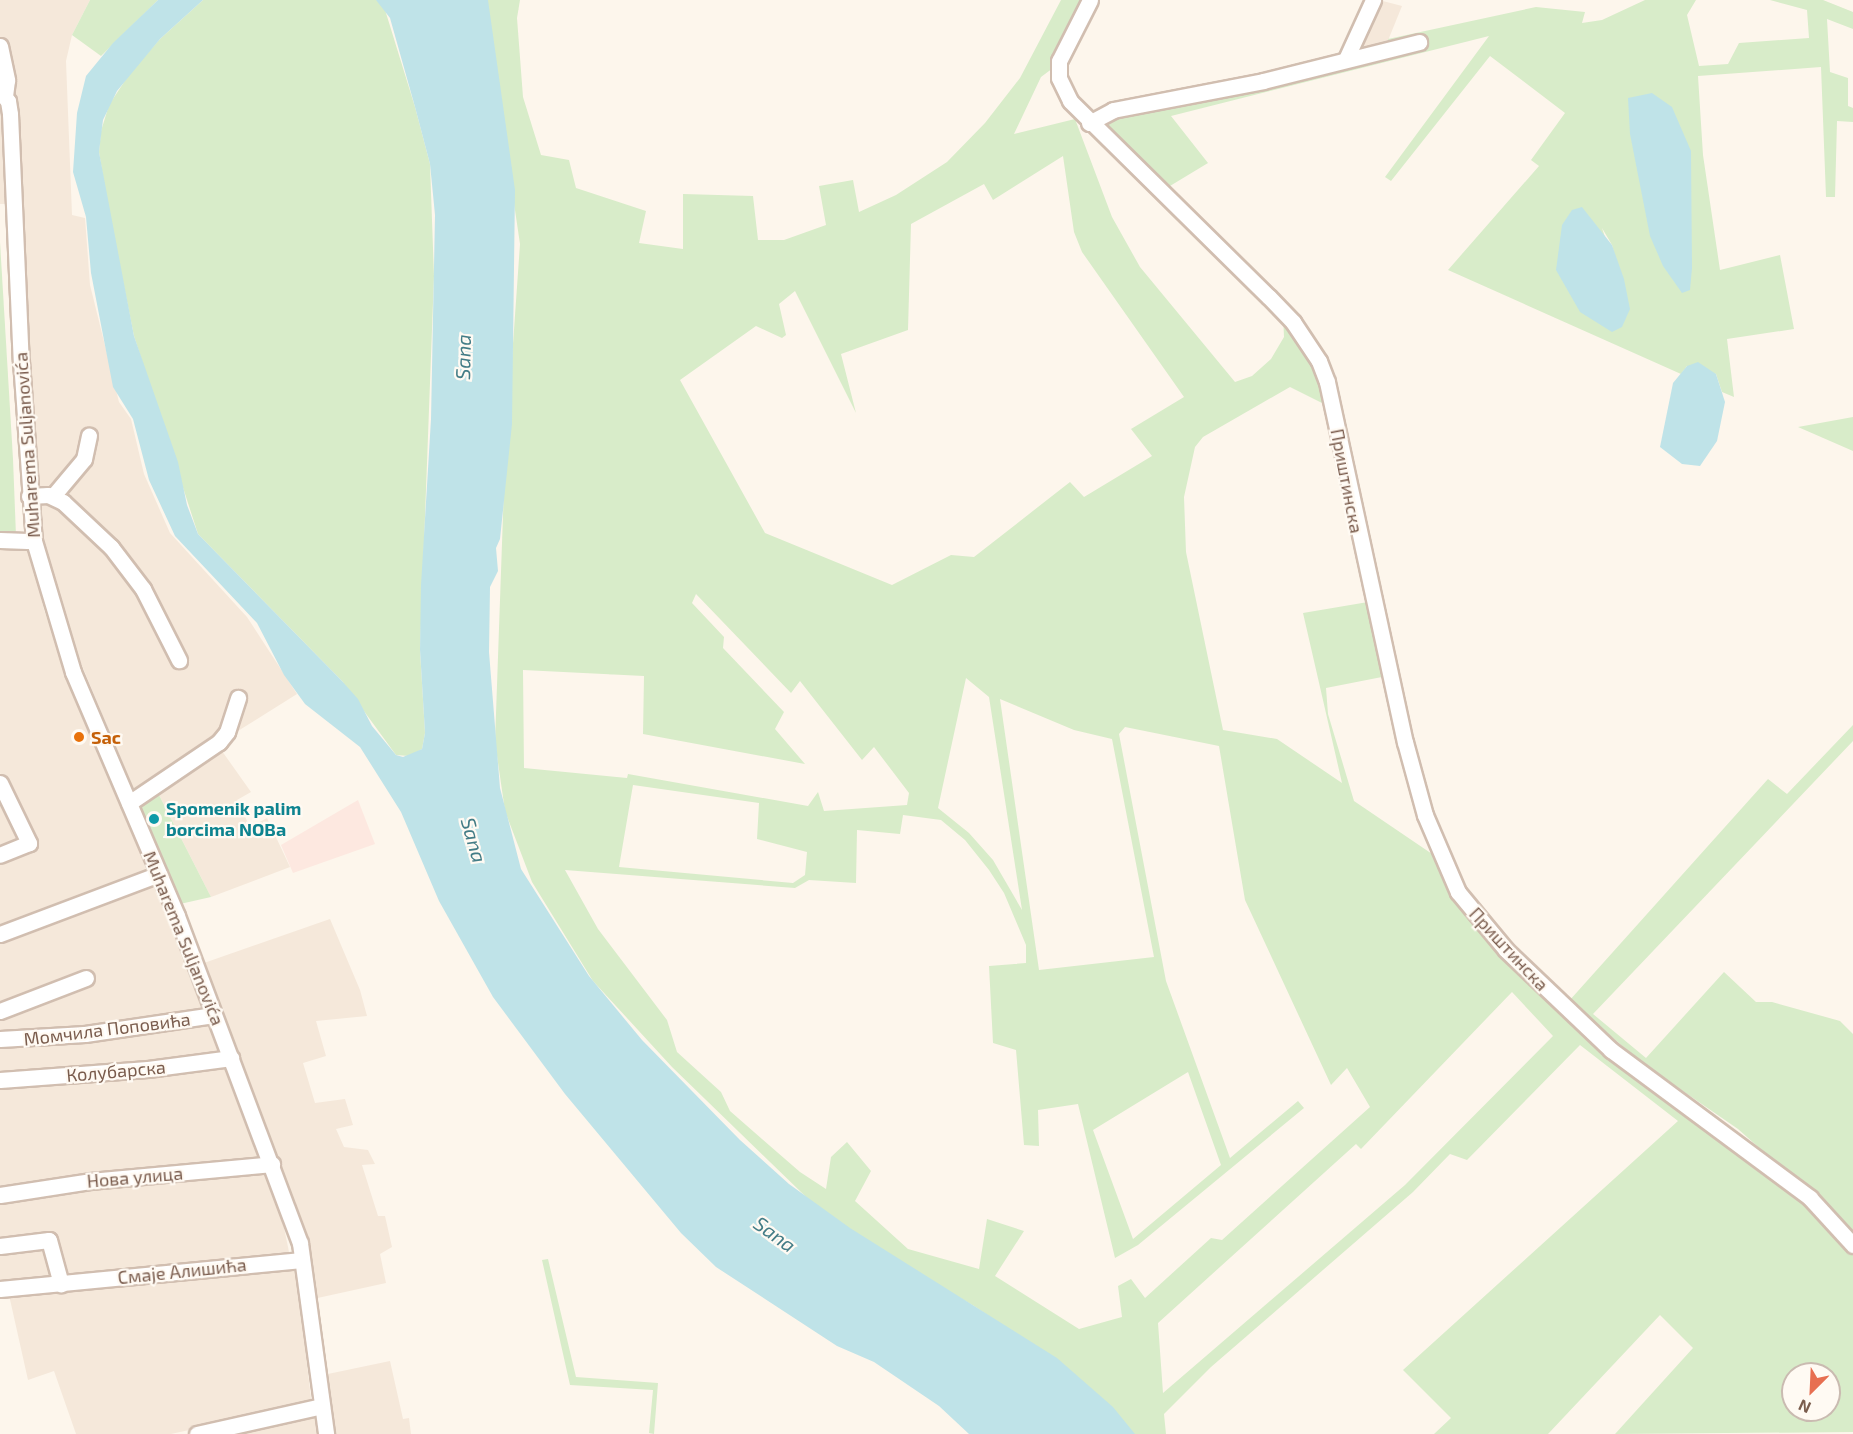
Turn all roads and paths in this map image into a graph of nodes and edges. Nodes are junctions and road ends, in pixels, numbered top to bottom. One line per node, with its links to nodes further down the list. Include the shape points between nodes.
1 (1090, 0): 7 (street, Приштинска, via 1066,41 1058,69 1062,88)
2 (1374, 0): 5 (street)
3 (1419, 42): 5 (street)
4 (0, 46): 6 (street, Muharema Suljanovića, via 7,80)
5 (1347, 59): 7 (street, via 1224,90 1113,110)
6 (3, 94): 9 (street, Muharema Suljanovića, via 10,114)
7 (1089, 123): 28 (street, Приштинска, via 1269,297 1293,322 1319,361 1327,382 1405,742 1441,859 1458,892 1481,923 1573,1016 1643,1075 1810,1198)
8 (88, 436): 10 (street, via 84,459)
9 (29, 496): 10 (street); 12 (street, Muharema Suljanovića)
10 (53, 496): 13 (street, via 89,525 129,568)
11 (0, 540): 12 (street)
12 (34, 541): 16 (street, Muharema Suljanovića, via 73,672)
13 (179, 660)
14 (238, 698): 16 (street, via 227,732 219,742)
15 (0, 783): 17 (street, via 29,843)
16 (129, 802): 18 (street, Muharema Suljanovića)
17 (0, 855)
18 (159, 874): 19 (street); 22 (street, Muharema Suljanovića)
19 (0, 934)
20 (86, 978): 21 (street, Момчила Поповића)
21 (0, 1011)
22 (214, 1015): 23 (street, Момчила Поповића, via 85,1034); 24 (street, Muharema Suljanovića)
23 (0, 1039)
24 (231, 1058): 25 (street, Колубарска); 26 (street, Muharema Suljanovića)
25 (0, 1080)
26 (272, 1164): 27 (street, Нова улица, via 90,1181); 30 (street, Muharema Suljanovića)
27 (0, 1195)
28 (1853, 1245)
29 (0, 1246): 31 (street, via 49,1240)
30 (302, 1260): 31 (street, Смаје Алишића); 33 (street, Muharema Suljanovića)
31 (62, 1284): 32 (street, Смаје Алишића)
32 (0, 1289)
33 (322, 1406): 34 (street); 35 (street, Muharema Suljanovića)
34 (197, 1434)
35 (326, 1434)

